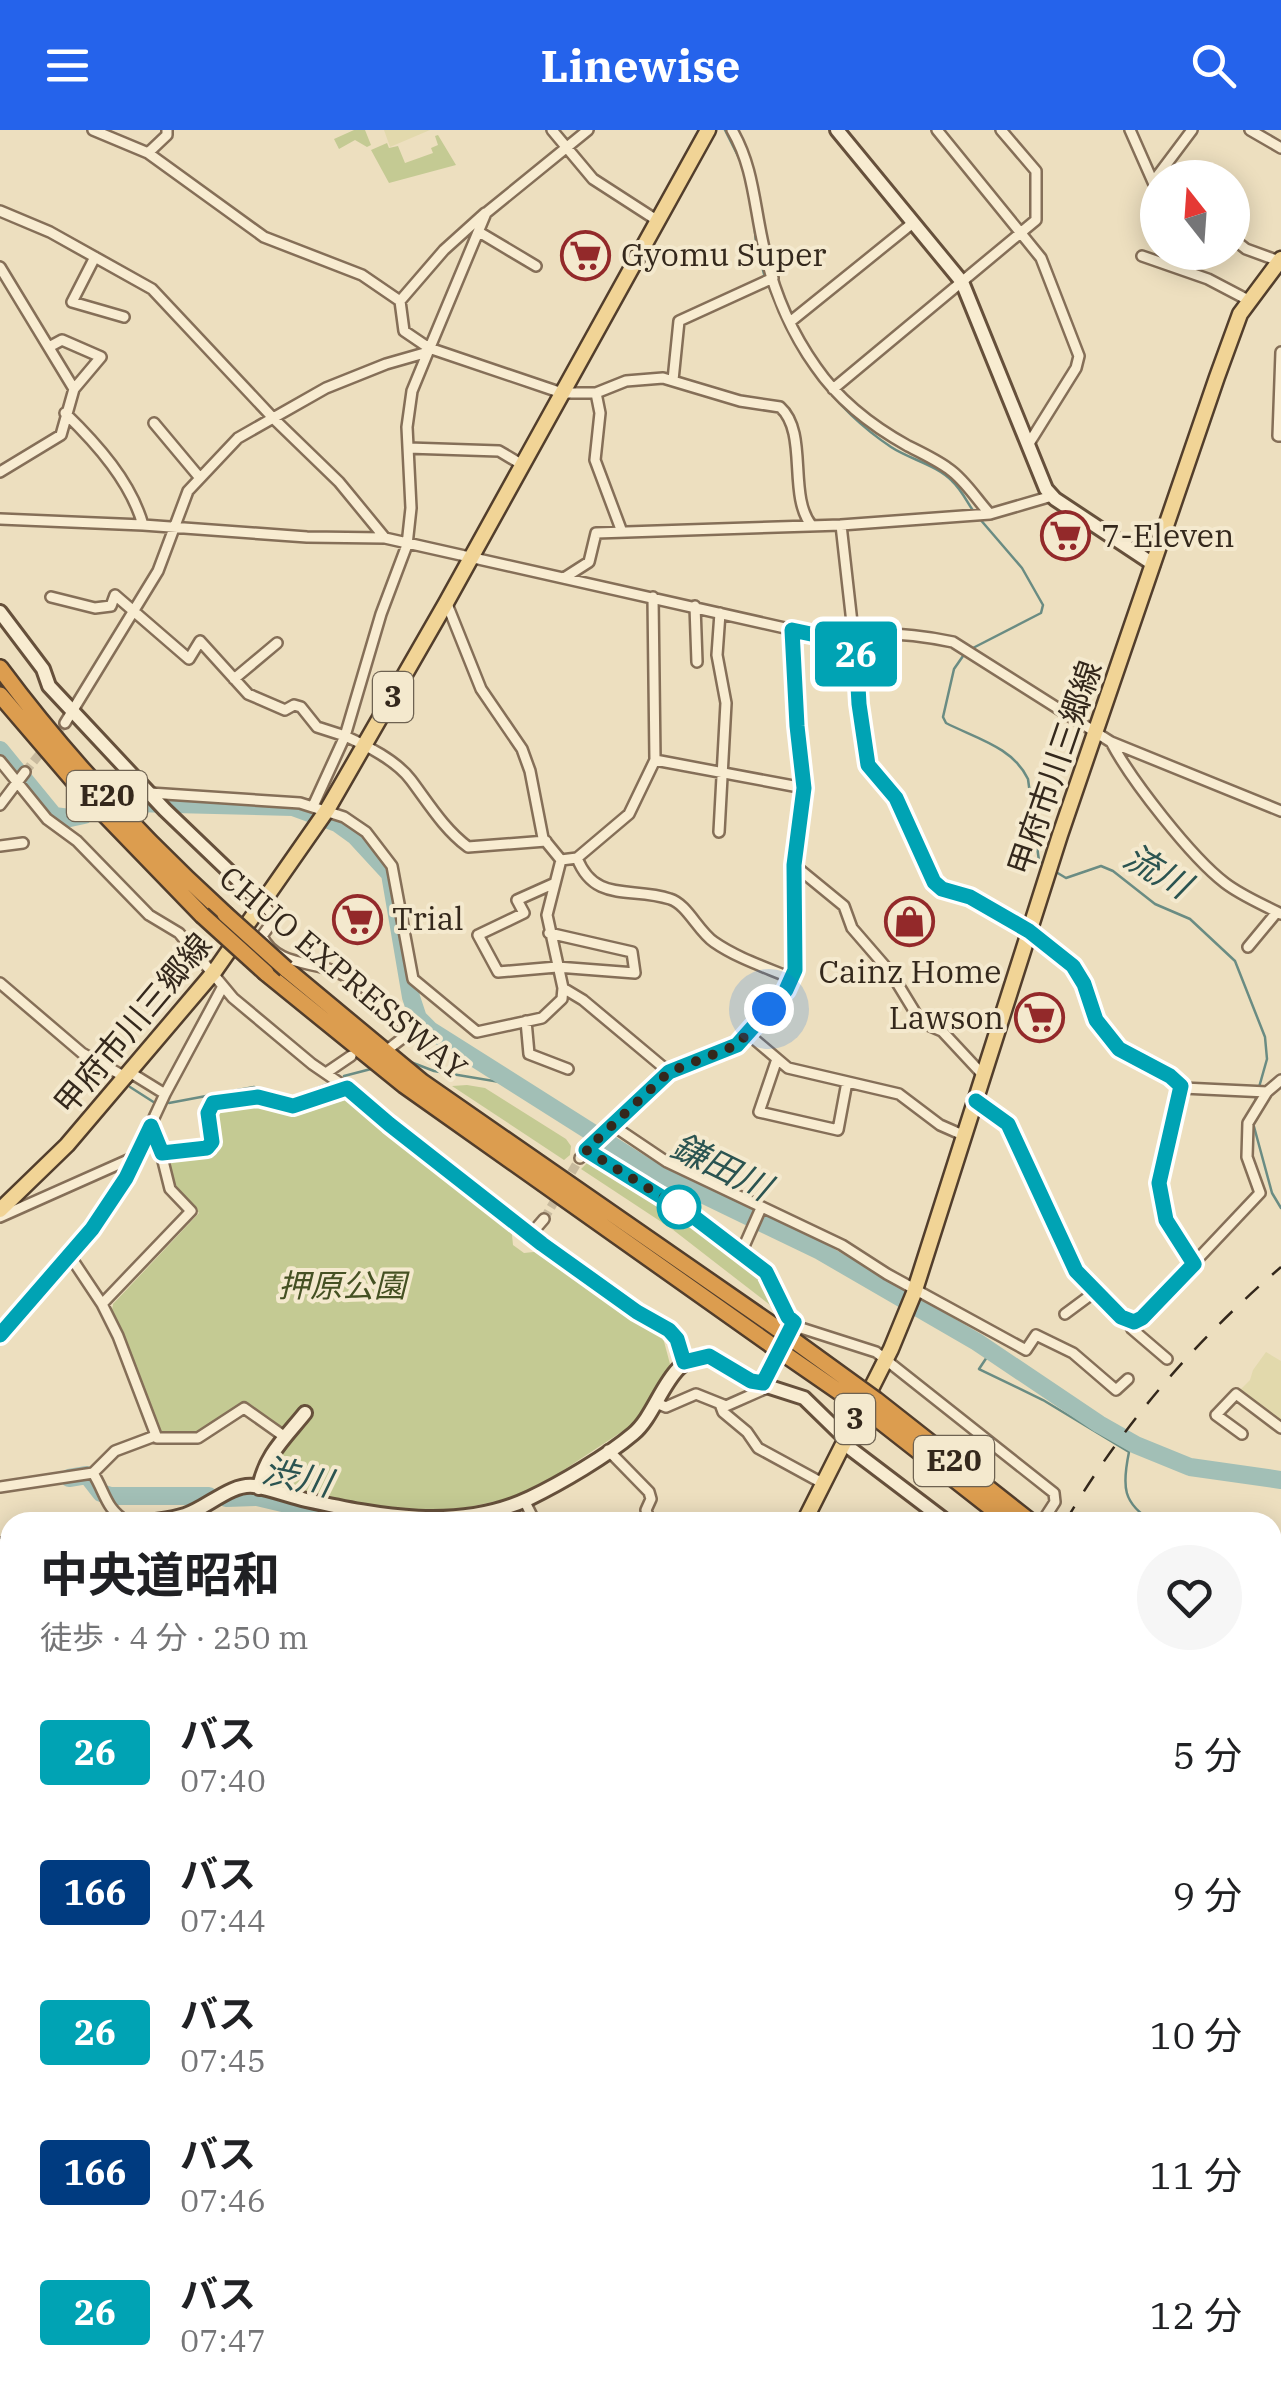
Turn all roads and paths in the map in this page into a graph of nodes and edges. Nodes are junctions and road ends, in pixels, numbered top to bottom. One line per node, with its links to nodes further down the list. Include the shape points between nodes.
1 (93, 130): 15 (street)
2 (167, 130): 15 (street)
3 (552, 130): 13 (street)
4 (588, 130): 13 (street)
5 (708, 130): 20 (main road, 甲府市川三郷線 / 3)
6 (732, 130): 30 (street, via 748,162)
7 (837, 130): 21 (street)
8 (937, 130): 23 (street)
9 (1001, 130): 23 (street, via 1038,180 1036,220)
10 (1130, 130): 16 (street)
11 (1192, 130): 17 (street)
12 (1250, 130): 14 (street)
13 (566, 148): 19 (street); 20 (street, via 592,178)
14 (1281, 148)
15 (148, 152): 32 (street, via 264,237 362,274)
16 (1144, 160)
17 (1171, 160)
18 (0, 211): 25 (street)
19 (486, 212): 22 (street); 32 (street)
20 (658, 220): 42 (main road, 甲府市川三郷線 / 3)
21 (914, 222): 31 (street); 35 (street)
22 (479, 232): 27 (street); 37 (street)
23 (1022, 232): 31 (street); 48 (street, via 1041,258 1079,356)
24 (1250, 250): 26 (street)
25 (95, 257): 34 (street, via 72,302); 45 (street, via 152,289)
26 (1280, 260): 33 (main road, 甲府市川三郷線 / 3)
27 (536, 266)
28 (0, 267): 36 (street)
29 (1182, 270): 33 (street)
30 (772, 278): 35 (street); 39 (street, via 678,321)
31 (962, 282): 41 (street); 48 (street)
32 (400, 301): 37 (street, via 404,332)
33 (1250, 301): 64 (main road, 甲府市川三郷線 / 3, via 1217,376)
34 (124, 317)
35 (790, 322): 41 (street)
36 (49, 347): 40 (street); 40 (street, via 62,340 101,356)
37 (428, 350): 42 (street); 45 (street, via 326,388); 49 (street, via 412,391)
38 (1281, 352): 47 (street)
39 (673, 380): 43 (street, via 626,382); 58 (street, via 786,412 803,511)
40 (74, 389): 44 (street)
41 (834, 389): 54 (street, via 870,423 946,466)
42 (562, 393): 43 (street); 50 (main road, 甲府市川三郷線 / 3)
43 (596, 393): 60 (street, via 595,460)
44 (65, 413): 51 (street, via 61,434); 57 (street, via 96,443)
45 (274, 419): 52 (street, via 238,438); 61 (street)
46 (154, 423): 52 (street)
47 (1281, 436)
48 (1028, 444): 53 (street)
49 (408, 448): 50 (street, via 498,450); 62 (street)
50 (521, 464): 63 (main road, 甲府市川三郷線 / 3)
51 (0, 472)
52 (200, 478): 59 (street)
53 (1052, 496): 54 (street); 64 (street)
54 (987, 514): 56 (street)
55 (0, 519): 57 (street)
56 (842, 524): 58 (street); 74 (street)
57 (144, 525): 59 (street)
58 (812, 526): 60 (street)
59 (174, 528): 61 (street); 71 (street)
60 (622, 532): 65 (street, via 593,534 589,562)
61 (385, 538): 62 (street)
62 (406, 545): 63 (street); 83 (street)
63 (470, 560): 65 (street); 68 (main road, 甲府市川三郷線 / 3)
64 (1153, 564): 82 (main road, 甲府市川三郷線 / 3)
65 (564, 578): 67 (street)
66 (52, 597): 71 (street, via 95,608 111,606 116,595)
67 (652, 598): 69 (street); 86 (street)
68 (446, 603): 85 (main road, 甲府市川三郷線 / 3); 97 (street, via 481,689 522,748)
69 (695, 606): 72 (street); 76 (street)
70 (0, 612): 80 (street, via 49,686)
71 (132, 613): 78 (street, via 189,659 200,641); 80 (street)
72 (720, 613): 73 (street); 89 (street)
73 (792, 630): 74 (street, via 825,637); 91 (street)
74 (855, 632): 82 (street, via 952,642); 106 (street, via 868,765 896,798 928,872 942,889)
75 (278, 642): 78 (street)
76 (697, 662)
77 (0, 668): 117 (highway, CHUO EXPRESSWAY / E20, bridge, via 154,846 286,969)
78 (234, 679): 83 (street, via 248,694 286,710 302,707 317,726)
79 (0, 695): 118 (highway, CHUO EXPRESSWAY / E20, bridge, via 202,915)
80 (74, 711): 81 (street); 92 (street)
81 (64, 723)
82 (1095, 733): 84 (street); 106 (main road, 甲府市川三郷線 / 3)
83 (345, 736): 85 (street); 94 (street)
84 (1111, 742): 95 (street); 105 (street, via 1214,874)
85 (365, 745): 94 (main road, 甲府市川三郷線 / 3); 97 (street, via 410,778 468,847)
86 (655, 760): 89 (street); 100 (street, via 629,814)
87 (0, 761): 90 (street)
88 (25, 772): 90 (street)
89 (722, 772): 91 (street); 96 (street)
90 (17, 782): 93 (street); 110 (street, via 46,819 77,840)
91 (804, 788): 102 (street)
92 (150, 794): 94 (street); 104 (street)
93 (0, 805)
94 (320, 808): 104 (main road, 甲府市川三郷線 / 3); 115 (street, via 366,832 392,866 413,979 477,1032)
95 (1281, 811)
96 (719, 832)
97 (546, 841): 101 (street)
98 (23, 842): 99 (street)
99 (0, 846)
100 (577, 858): 101 (street); 111 (street, via 596,887 674,899 726,950)
101 (561, 860): 103 (street)
102 (794, 865): 111 (street); 123 (street, via 844,906 852,928 921,1022 942,1031)
103 (555, 883): 107 (street); 109 (street, via 517,900 524,912 478,935 498,972)
104 (263, 904): 110 (main road, 甲府市川三郷線 / 3); 117 (street, via 274,918 262,936 265,943 288,961 337,972 402,1018 404,1037)
105 (1279, 913): 108 (street)
106 (1029, 931): 123 (main road, 甲府市川三郷線 / 3); 127 (street, via 1073,966 1096,1020 1119,1049)
107 (550, 933): 109 (street); 109 (street, via 632,952 635,973)
108 (1248, 947)
109 (557, 967): 114 (street)
110 (214, 972): 113 (street); 124 (main road, 甲府市川三郷線 / 3)
111 (791, 978): 116 (street)
112 (0, 983): 124 (street, via 68,1043)
113 (222, 988): 122 (street); 130 (street)
114 (563, 988): 115 (street, via 551,1011); 121 (street)
115 (526, 1021): 120 (street, via 529,1054)
116 (748, 1034): 119 (street); 121 (street, via 737,1045)
117 (388, 1049): 151 (highway, CHUO EXPRESSWAY / E20, via 429,1086)
118 (358, 1056): 122 (street); 151 (highway, CHUO EXPRESSWAY / E20)
119 (777, 1059): 126 (street, via 788,1068); 126 (street, via 760,1112 838,1130)
120 (568, 1069)
121 (669, 1072): 133 (street)
122 (326, 1074): 128 (street)
123 (984, 1075): 131 (main road, 甲府市川三郷線 / 3)
124 (129, 1076): 130 (street); 138 (main road, 甲府市川三郷線 / 3)
125 (1281, 1080): 129 (street)
126 (847, 1082): 134 (street, via 899,1094)
127 (1181, 1086): 129 (street); 143 (street, via 1159,1183 1166,1220)
128 (347, 1088): 135 (street, via 293,1106 258,1097 213,1103 207,1148); 140 (street)
129 (1267, 1092): 143 (street, via 1248,1123 1247,1157 1260,1193)
130 (166, 1094): 132 (street)
131 (976, 1101): 134 (main road, 甲府市川三郷線 / 3); 145 (street, via 1008,1124 1076,1271)
132 (151, 1126): 135 (street); 136 (street)
133 (610, 1126): 137 (street); 141 (street, via 586,1151)
134 (965, 1136): 144 (main road, 甲府市川三郷線 / 3)
135 (162, 1153): 146 (street, via 170,1189 191,1211)
136 (136, 1156): 138 (street, via 4,1218); 142 (street)
137 (761, 1208): 141 (street); 144 (street, via 842,1245)
138 (0, 1213)
139 (544, 1218): 140 (street)
140 (531, 1234): 154 (street, via 669,1330)
141 (741, 1253): 148 (street, via 766,1272)
142 (70, 1256): 146 (street); 150 (street)
143 (1194, 1264): 149 (street, via 1142,1318)
144 (915, 1291): 153 (main road, 甲府市川三郷線 / 3); 155 (street, via 1026,1350 1036,1335 1073,1353 1116,1390)
145 (1096, 1291): 147 (street); 149 (street)
146 (102, 1304): 163 (street)
147 (1065, 1314)
148 (794, 1322): 153 (street); 156 (street)
149 (1128, 1322): 152 (street)
150 (0, 1335)
151 (774, 1336): 159 (highway, CHUO EXPRESSWAY / E20, bridge)
152 (1167, 1359)
153 (884, 1360): 165 (main road, 甲府市川三郷線 / 3); 182 (street, via 1054,1494)
154 (684, 1362): 156 (street, via 709,1356); 157 (street)
155 (1128, 1378)
156 (767, 1384): 158 (street, via 735,1404); 165 (street, via 804,1398)
157 (656, 1403): 158 (street, via 666,1407 696,1394); 166 (street, via 639,1429)
158 (720, 1404): 168 (street, via 758,1448)
159 (873, 1406): 180 (highway, CHUO EXPRESSWAY / E20); 181 (highway, CHUO EXPRESSWAY / E20)
160 (305, 1413): 164 (street)
161 (1281, 1428): 162 (street, via 1236,1394 1216,1415)
162 (1242, 1434)
163 (155, 1436): 164 (street, via 198,1438 244,1408); 167 (street, via 115,1451)
164 (285, 1437): 170 (street, via 270,1454)
165 (846, 1438): 168 (main road, 甲府市川三郷線 / 3); 179 (street, via 851,1449)
166 (608, 1450): 171 (street); 177 (street, via 649,1492)
167 (92, 1473): 169 (street); 172 (street)
168 (824, 1484): 178 (main road, 甲府市川三郷線 / 3)
169 (0, 1487)
170 (259, 1488): 173 (street, via 244,1487); 174 (street)
171 (524, 1500): 175 (street); 176 (street)
172 (112, 1512)
173 (192, 1512)
174 (343, 1512)
175 (496, 1512)
176 (530, 1512)
177 (647, 1512)
178 (809, 1512)
179 (934, 1512)
180 (997, 1512)
181 (1024, 1512)
182 (1046, 1512)

